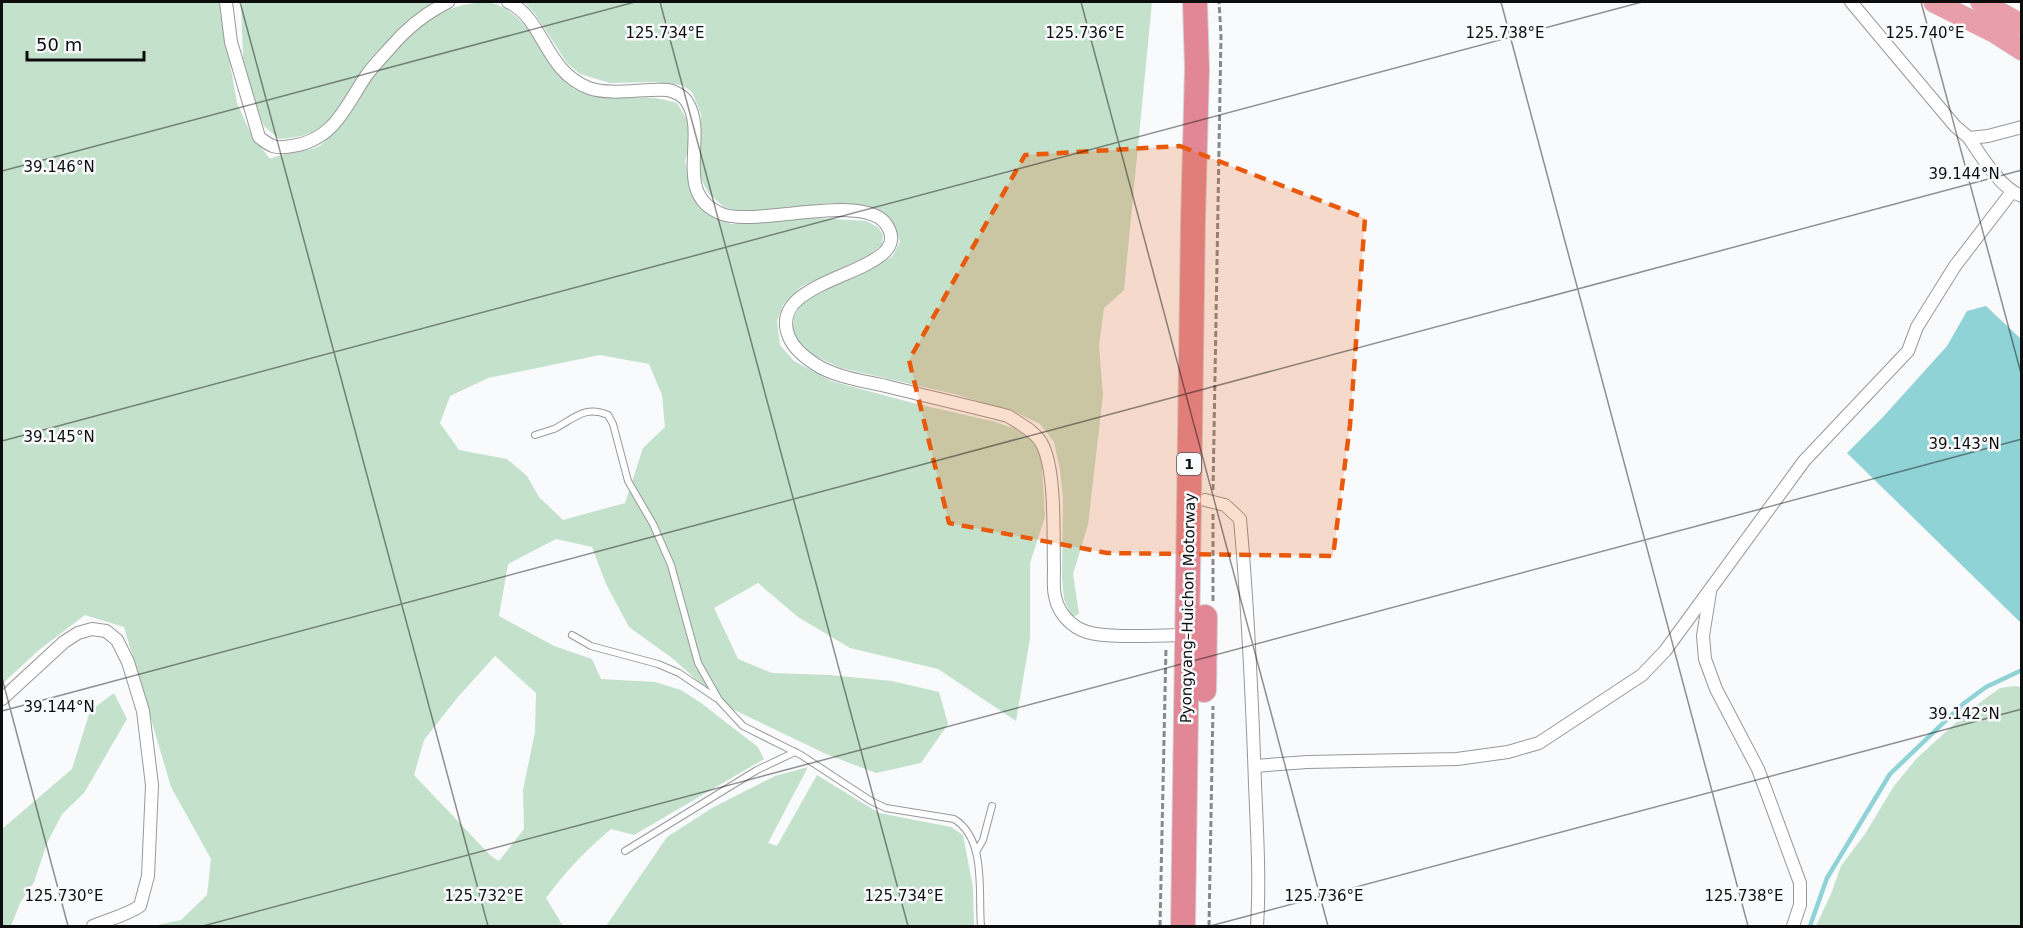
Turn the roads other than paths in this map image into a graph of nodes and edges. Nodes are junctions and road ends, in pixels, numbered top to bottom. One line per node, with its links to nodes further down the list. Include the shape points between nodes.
1 (226, 2): 2 (street, via 231,42 259,137 270,146 285,147 315,140 326,133 392,46 423,16)
2 (448, 2)
3 (508, 2): 18 (street, via 516,5 532,24 553,60 574,81 592,89 670,90 684,97 695,129 696,188 704,202 721,214 746,219 856,211 885,223 890,246 881,257 794,301 785,326 797,350 816,365 846,376 1008,416 1029,429 1042,444 1047,460 1055,596 1063,616 1087,632)
4 (1195, 2): 18 (highway, Pyongyang–Huichon Motorway / 1)
5 (1207, 2): 15 (highway, Pyongyang–Huichon Motorway / 1)
6 (1851, 2): 12 (street)
7 (1935, 2): 10 (highway)
8 (1981, 2): 9 (highway)
9 (2022, 25)
10 (2022, 50)
11 (2022, 127): 12 (street)
12 (1969, 138): 13 (street)
13 (2016, 194): 16 (street, via 1955,266 1917,327 1908,351 1804,461)
14 (535, 435): 20 (lane, via 584,412 608,414 628,481 653,524 670,565 698,663)
15 (1209, 501): 22 (street, via 1225,505 1239,519); 29 (highway, Pyongyang–Huichon Motorway / 1)
16 (1711, 588): 22 (street, via 1665,651 1642,675 1539,743 1457,759); 31 (street, via 1703,636 1705,659 1716,689 1758,769 1800,883 1800,905)
17 (572, 635): 20 (lane, via 591,646 679,673)
18 (1188, 635): 28 (highway, Pyongyang–Huichon Motorway / 1)
19 (2, 699): 26 (street, via 78,633 106,631 117,640 128,662 143,711 152,784 148,876 140,906)
20 (719, 700): 21 (lane, via 743,726)
21 (795, 752): 24 (lane, via 757,770); 25 (lane, via 886,808 954,819 963,824)
22 (1255, 766): 30 (street)
23 (992, 806): 25 (lane)
24 (625, 851)
25 (976, 852): 27 (lane)
26 (93, 927)
27 (981, 927)
28 (1183, 927)
29 (1197, 927)
30 (1257, 927)
31 (1792, 927)

